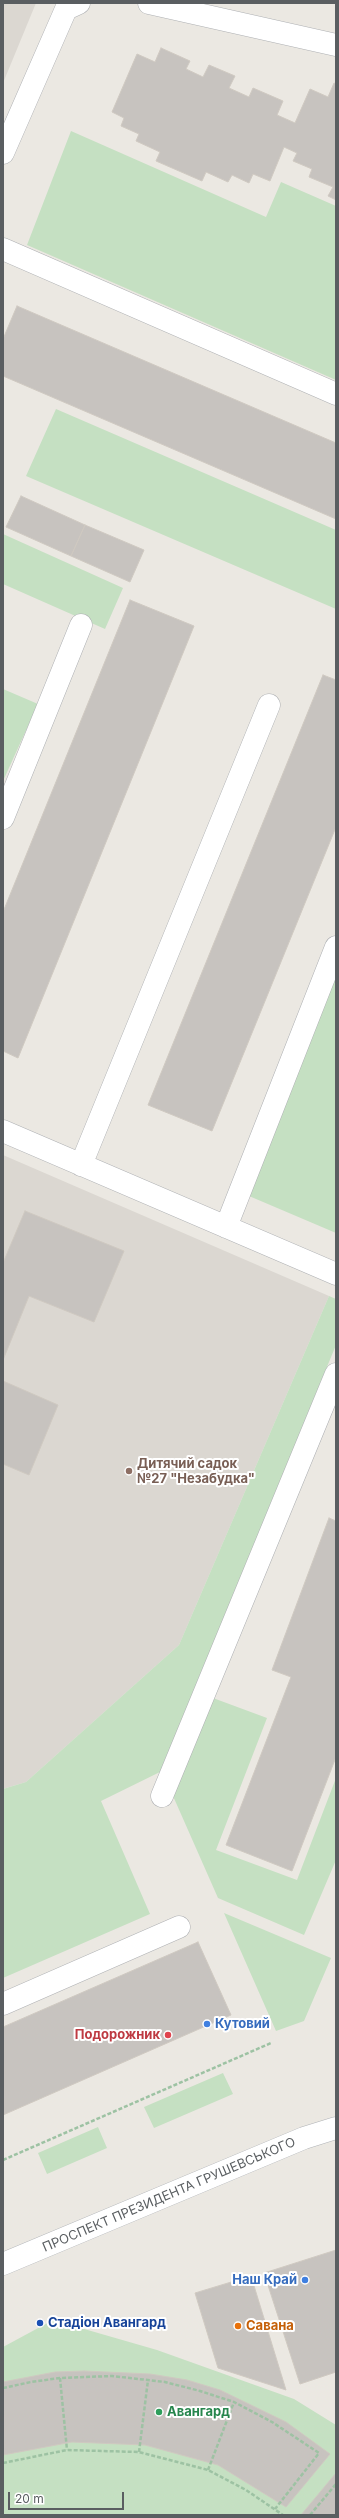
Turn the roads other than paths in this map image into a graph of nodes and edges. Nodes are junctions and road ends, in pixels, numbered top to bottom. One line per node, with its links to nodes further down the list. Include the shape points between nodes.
1 (79, 3): 4 (street, via 66,9)
2 (149, 3): 3 (street)
3 (336, 45)
4 (3, 152)
5 (3, 249): 6 (street)
6 (336, 394)
7 (81, 625): 9 (street)
8 (269, 705): 12 (street)
9 (3, 818)
10 (336, 947): 13 (street)
11 (3, 1131): 12 (street)
12 (81, 1165): 13 (street)
13 (226, 1227): 14 (street)
14 (336, 1274)
15 (336, 1374): 16 (street)
16 (162, 1796)
17 (179, 1927): 18 (street)
18 (3, 2004)
19 (336, 2128): 20 (street, ПРОСПЕКТ ПРЕЗИДЕНТА ГРУШЕВСЬКОГО, via 304,2138)
20 (3, 2264)

